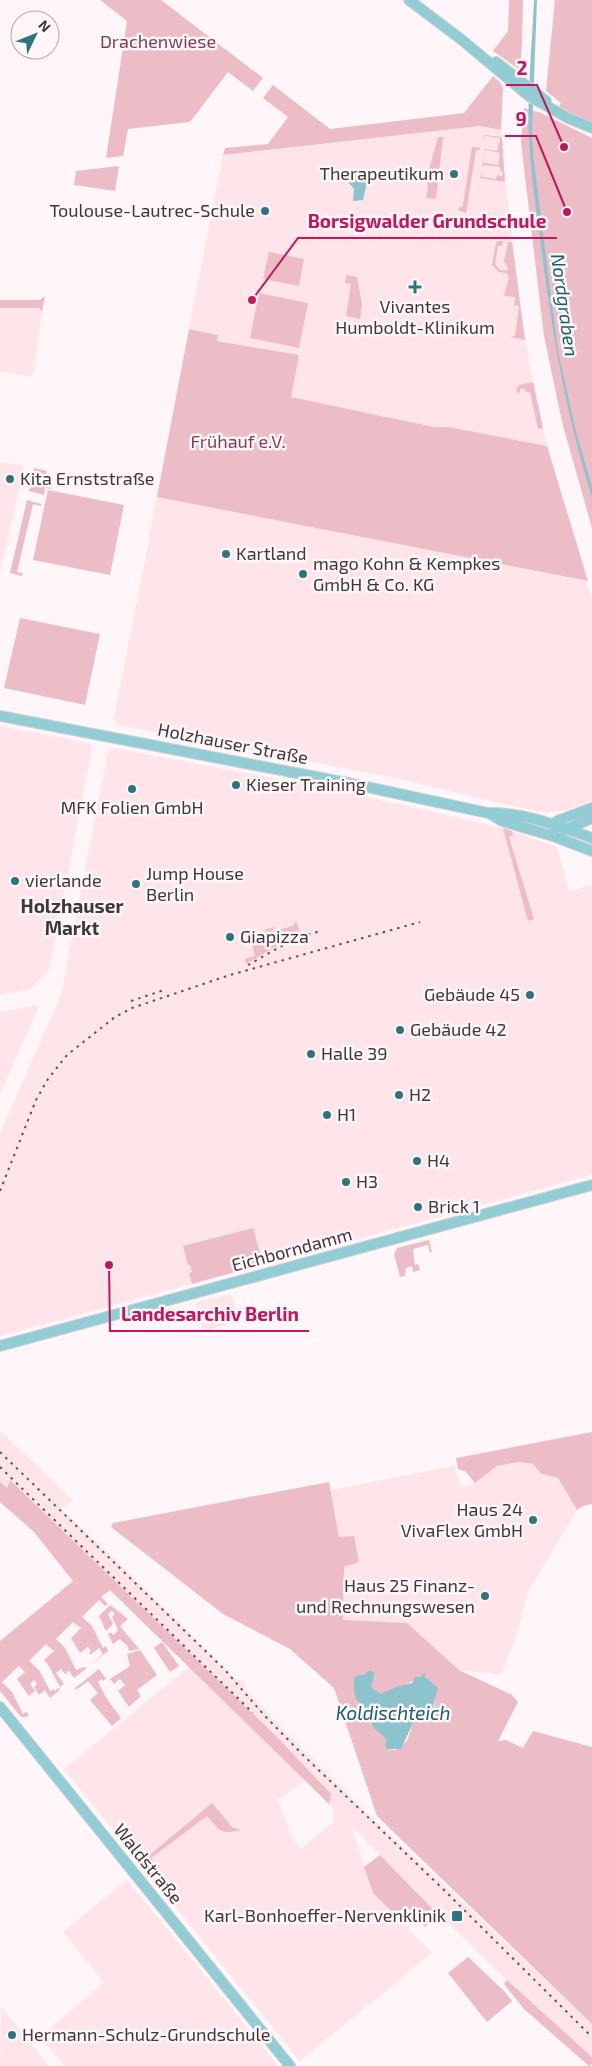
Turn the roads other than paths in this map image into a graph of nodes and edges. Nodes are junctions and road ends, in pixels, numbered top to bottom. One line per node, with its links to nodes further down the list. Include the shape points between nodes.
1 (409, 0): 2 (main road, via 492,59 558,112)
2 (592, 128)
3 (0, 716): 5 (main road, Holzhauser Straße)
4 (592, 808): 7 (main road)
5 (488, 812): 7 (main road, Holzhauser Straße, via 504,812); 9 (main road, Holzhauser Straße, via 502,821)
6 (592, 818): 8 (main road)
7 (555, 825): 8 (main road, Holzhauser Straße); 9 (main road)
8 (567, 829): 9 (main road); 10 (main road, Holzhauser Straße)
9 (553, 836): 11 (main road, Holzhauser Straße)
10 (592, 838)
11 (592, 851)
12 (592, 1185): 13 (main road, Eichborndamm)
13 (0, 1346)
14 (0, 1707): 15 (main road, Waldstraße)
15 (290, 2066)

